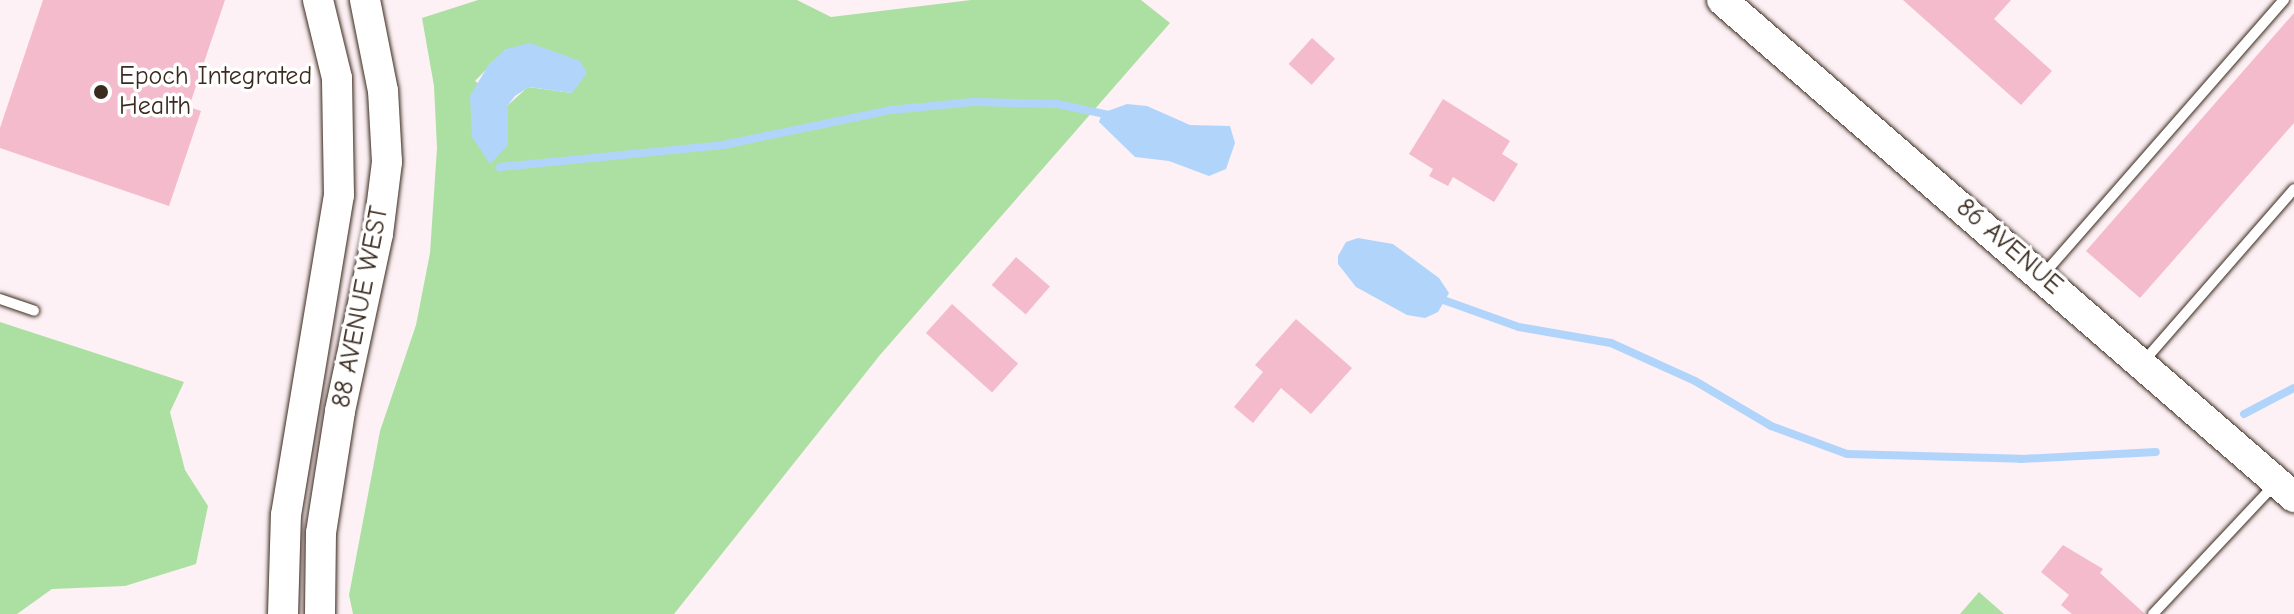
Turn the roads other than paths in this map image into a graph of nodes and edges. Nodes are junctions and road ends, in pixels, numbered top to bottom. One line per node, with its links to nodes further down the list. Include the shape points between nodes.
1 (318, 0): 11 (main road, 88 AVENUE WEST, via 337,78 339,195 286,515)
2 (365, 0): 12 (main road, 88 AVENUE WEST, via 383,91 387,162 321,533)
3 (1722, 0): 6 (main road, 86 AVENUE)
4 (2284, 0): 6 (lane)
5 (2294, 189): 9 (lane)
6 (2042, 275): 9 (main road, 86 AVENUE)
7 (0, 299): 8 (lane)
8 (34, 311)
9 (2143, 362): 10 (main road, 86 AVENUE)
10 (2286, 489): 13 (lane)
11 (283, 614)
12 (320, 614)
13 (2153, 614)

